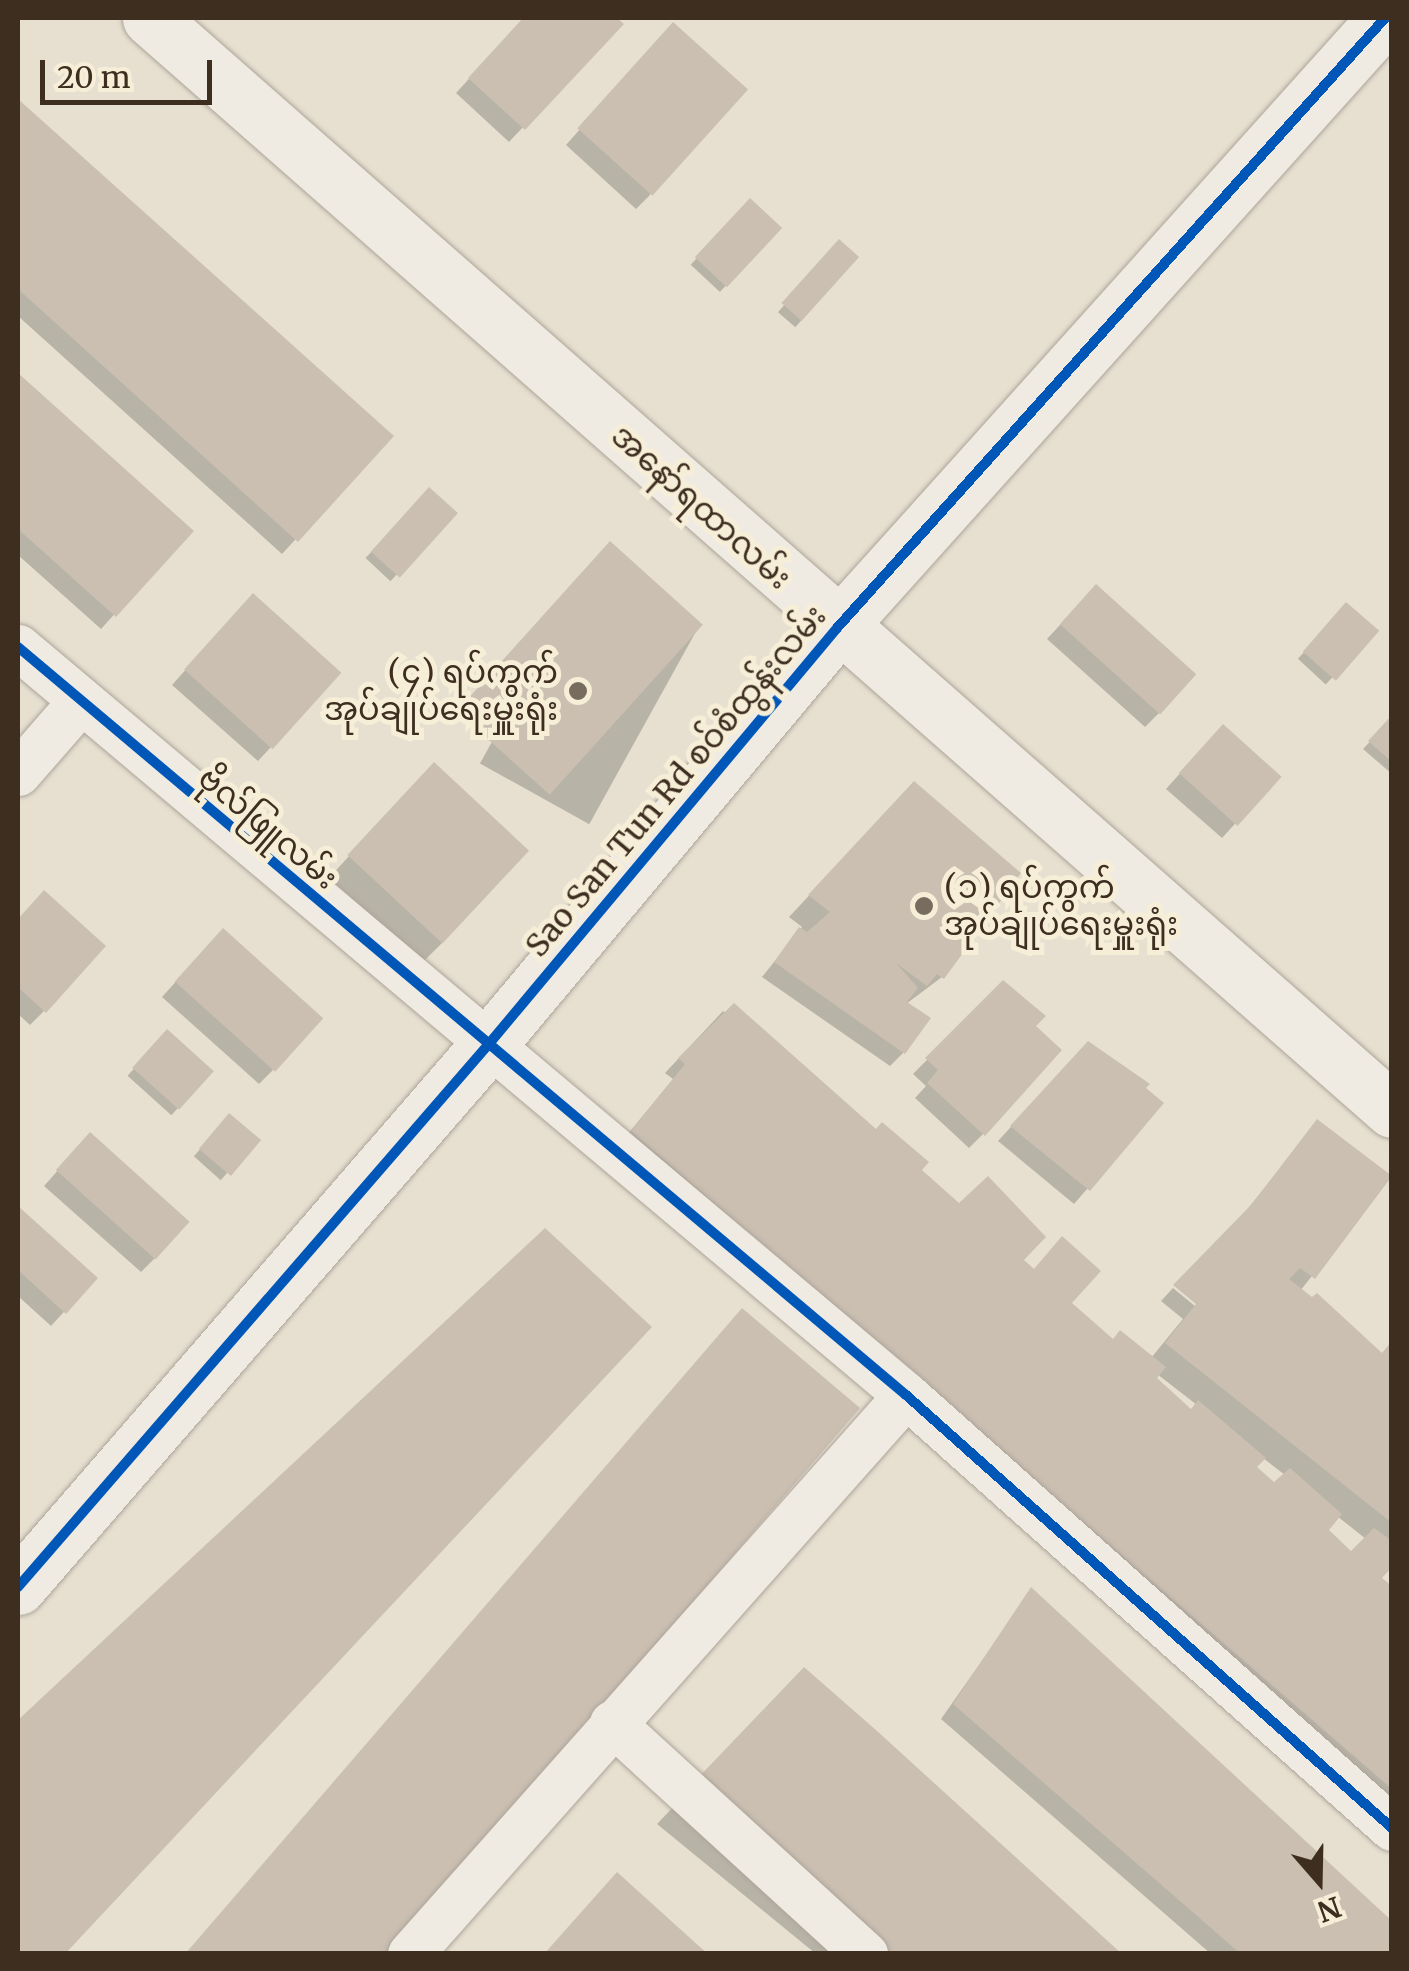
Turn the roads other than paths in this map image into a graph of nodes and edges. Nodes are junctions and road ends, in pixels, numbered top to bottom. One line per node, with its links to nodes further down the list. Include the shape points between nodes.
1 (150, 18): 3 (street, အနော်ရထာလမ်း)
2 (1385, 18): 3 (street, Sao San Tun Rd စဝ်စံထွန်းလမ်း)
3 (837, 628): 7 (street, Sao San Tun Rd စဝ်စံထွန်းလမ်း); 8 (street, အနော်ရထာလမ်း)
4 (18, 647): 5 (street, ဗိုလ်ဖြူလမ်း)
5 (80, 702): 6 (street); 7 (street, ဗိုလ်ဖြူလမ်း)
6 (18, 773)
7 (488, 1045): 9 (street, ဗိုလ်ဖြူလမ်း); 10 (street, Sao San Tun Rd စဝ်စံထွန်းလမ်း)
8 (1392, 1110)
9 (906, 1395): 11 (street); 12 (street, ဗိုလ်ဖြူလမ်း)
10 (18, 1587)
11 (612, 1724): 13 (street); 14 (street)
12 (1392, 1828)
13 (410, 1954)
14 (864, 1954)

